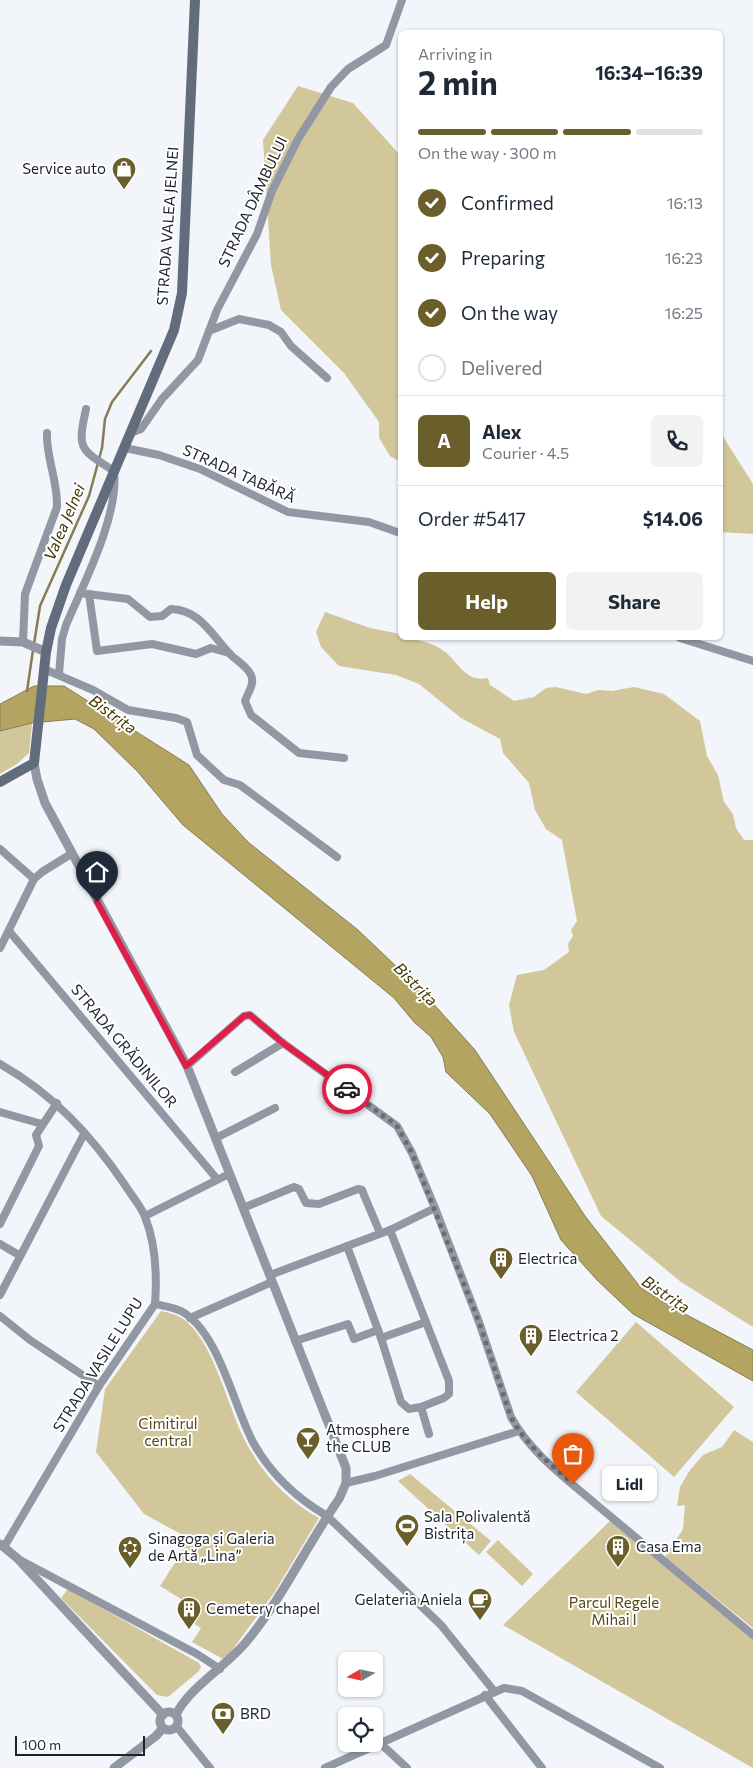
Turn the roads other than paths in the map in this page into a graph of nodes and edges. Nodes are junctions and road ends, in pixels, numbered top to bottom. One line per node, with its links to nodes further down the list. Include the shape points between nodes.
1 (195, 0): 7 (main road, STRADA VALEA JELNEI, via 182,293 174,330)
2 (402, 0): 3 (street, STRADA DÂMBULUI, via 386,45 348,69 331,87 298,139 272,191 257,234)
3 (209, 331): 4 (street, via 239,319 269,325); 7 (street, STRADA DÂMBULUI, via 198,360 162,399 141,429)
4 (327, 378)
5 (86, 409): 9 (street, via 81,440 83,448)
6 (47, 433): 15 (street, via 46,447 58,496 57,507 25,594)
7 (131, 434): 8 (main road, STRADA VALEA JELNEI)
8 (125, 448): 9 (main road, STRADA VALEA JELNEI); 10 (street, STRADA TABĂRĂ, via 200,469 288,512 368,522)
9 (114, 470): 11 (street, via 116,486 108,522); 16 (main road, STRADA VALEA JELNEI, via 66,585)
10 (398, 532)
11 (80, 592): 12 (street); 20 (street, via 62,639)
12 (89, 594): 17 (street, via 128,599 150,617 162,616 171,609 188,612 210,630); 17 (street, via 97,652 152,644 196,654 211,648)
13 (686, 640): 18 (street)
14 (0, 641): 15 (street)
15 (25, 643): 16 (street)
16 (43, 651): 19 (main road, STRADA VALEA JELNEI)
17 (229, 653): 21 (street, via 251,675 252,686 245,701 252,715 299,753)
18 (753, 661)
19 (44, 669): 20 (street); 22 (main road, STRADA VALEA JELNEI)
20 (59, 674): 26 (street, via 128,710 187,722 197,755 214,772 224,780 240,785)
21 (344, 758)
22 (34, 763): 23 (main road); 25 (street, via 45,803)
23 (0, 782)
24 (0, 849): 27 (street)
25 (71, 854): 27 (street); 32 (street)
26 (337, 858)
27 (34, 879): 28 (street)
28 (9, 932): 29 (street); 41 (street, STRADA GRĂDINILOR)
29 (0, 948)
30 (283, 1043): 32 (street, via 252,1017 244,1016); 33 (street); 43 (street, via 397,1126)
31 (0, 1064): 34 (street, STRADA VASILE LUPU)
32 (186, 1066): 39 (street)
33 (236, 1072)
34 (56, 1103): 37 (street); 38 (street, STRADA VASILE LUPU)
35 (275, 1108): 39 (street)
36 (0, 1112): 37 (street)
37 (42, 1124): 45 (street, via 35,1136 39,1146)
38 (84, 1134): 44 (street, STRADA VASILE LUPU, via 110,1162); 50 (street)
39 (216, 1138): 40 (street)
40 (229, 1174): 41 (street); 42 (street)
41 (217, 1179): 44 (street)
42 (243, 1208): 47 (street, via 294,1187 299,1189 306,1203 314,1206 358,1189 362,1190); 51 (street)
43 (436, 1208): 46 (street); 61 (street, via 511,1417)
44 (145, 1216): 53 (street, STRADA VASILE LUPU, via 155,1262)
45 (0, 1224)
46 (390, 1230): 47 (street); 56 (street)
47 (380, 1233): 49 (street)
48 (0, 1244): 50 (street)
49 (347, 1246): 51 (street); 57 (street)
50 (19, 1255): 52 (street)
51 (271, 1278): 55 (street); 58 (street)
52 (0, 1295)
53 (155, 1304): 55 (street, via 180,1310); 59 (street, STRADA VASILE LUPU)
54 (0, 1316): 59 (street)
55 (190, 1318): 64 (street, via 211,1347 250,1436 270,1467 310,1506)
56 (426, 1322): 57 (street); 60 (street, via 450,1381 450,1389 444,1398)
57 (380, 1334): 58 (street, via 354,1339 348,1324); 60 (street, via 401,1402 409,1409)
58 (295, 1341): 63 (street, via 342,1454)
59 (99, 1386): 65 (street, STRADA VASILE LUPU)
60 (421, 1407): 62 (street)
61 (519, 1431): 63 (street); 67 (street, via 538,1454)
62 (429, 1434)
63 (346, 1483): 64 (street)
64 (327, 1516): 68 (street, via 280,1596 248,1640); 69 (street, via 441,1626)
65 (2, 1545): 66 (street)
66 (17, 1558): 68 (street, via 198,1654); 71 (street)
67 (753, 1635)
68 (220, 1669): 72 (street, via 185,1700)
69 (494, 1691): 70 (street); 83 (street, via 504,1688 522,1691)
70 (485, 1695): 75 (street); 82 (street)
71 (163, 1715): 72 (street, via 169,1712); 74 (street, via 160,1722)
72 (176, 1715): 73 (street)
73 (177, 1727): 74 (street); 79 (street)
74 (163, 1728): 78 (street)
75 (383, 1742)
76 (383, 1746): 81 (street)
77 (360, 1752): 80 (street)
78 (114, 1768)
79 (210, 1768)
80 (324, 1768)
81 (407, 1768)
82 (542, 1768)
83 (660, 1768)

